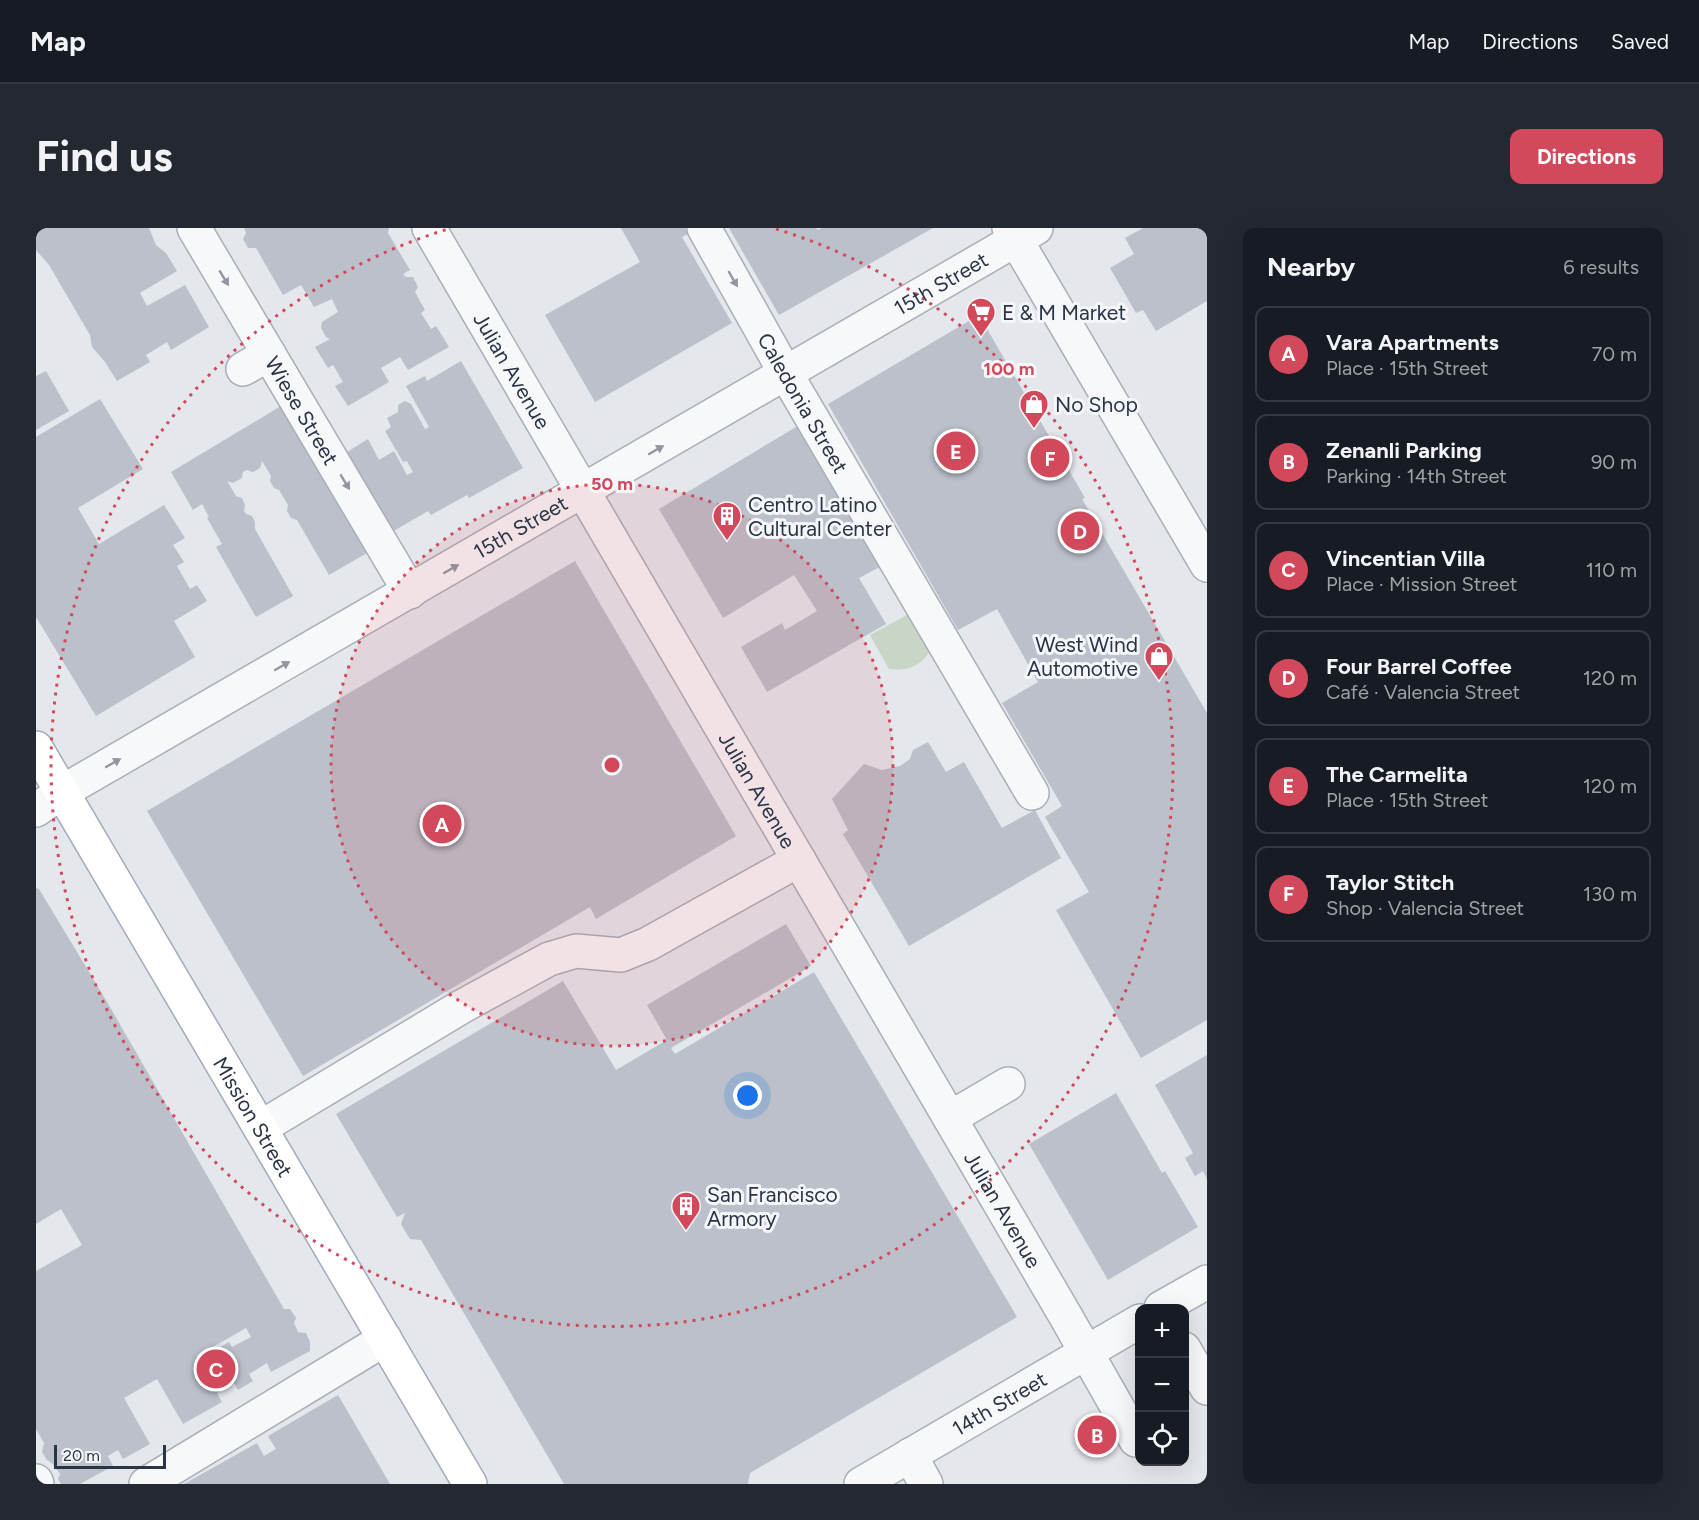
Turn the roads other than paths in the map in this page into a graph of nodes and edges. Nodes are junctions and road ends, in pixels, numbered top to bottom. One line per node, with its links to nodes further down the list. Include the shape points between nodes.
1 (194, 228): 8 (street, Wiese Street, one-way to 8, via 256,361)
2 (429, 228): 6 (street, Julian Avenue)
3 (704, 228): 5 (street, Caledonia Street, one-way to 5)
4 (1020, 232): 5 (street, 15th Street); 7 (street)
5 (786, 374): 6 (street, 15th Street, one-way to 5); 10 (street, Caledonia Street)
6 (583, 492): 8 (street, 15th Street, one-way to 6); 12 (street, Julian Avenue)
7 (1207, 565)
8 (410, 592): 11 (street, 15th Street, one-way to 8)
9 (36, 748): 11 (main road, Mission Street)
10 (1032, 793)
11 (49, 801): 15 (main road, Mission Street)
12 (799, 860): 14 (street, Julian Avenue); 15 (street, via 621,956 576,951 549,959)
13 (1008, 1084): 14 (street)
14 (950, 1118): 20 (street, Julian Avenue)
15 (260, 1128): 19 (main road, Mission Street)
16 (1207, 1282): 17 (street)
17 (1168, 1304)
18 (1135, 1324): 20 (street, 14th Street)
19 (385, 1339): 25 (street); 26 (main road, Mission Street)
20 (1087, 1352): 23 (street, Julian Avenue); 24 (street, 14th Street)
21 (1189, 1356): 22 (street)
22 (1207, 1388)
23 (1135, 1438)
24 (910, 1455): 27 (street, 14th Street); 28 (street)
25 (146, 1484)
26 (470, 1484)
27 (861, 1484)
28 (927, 1484)

